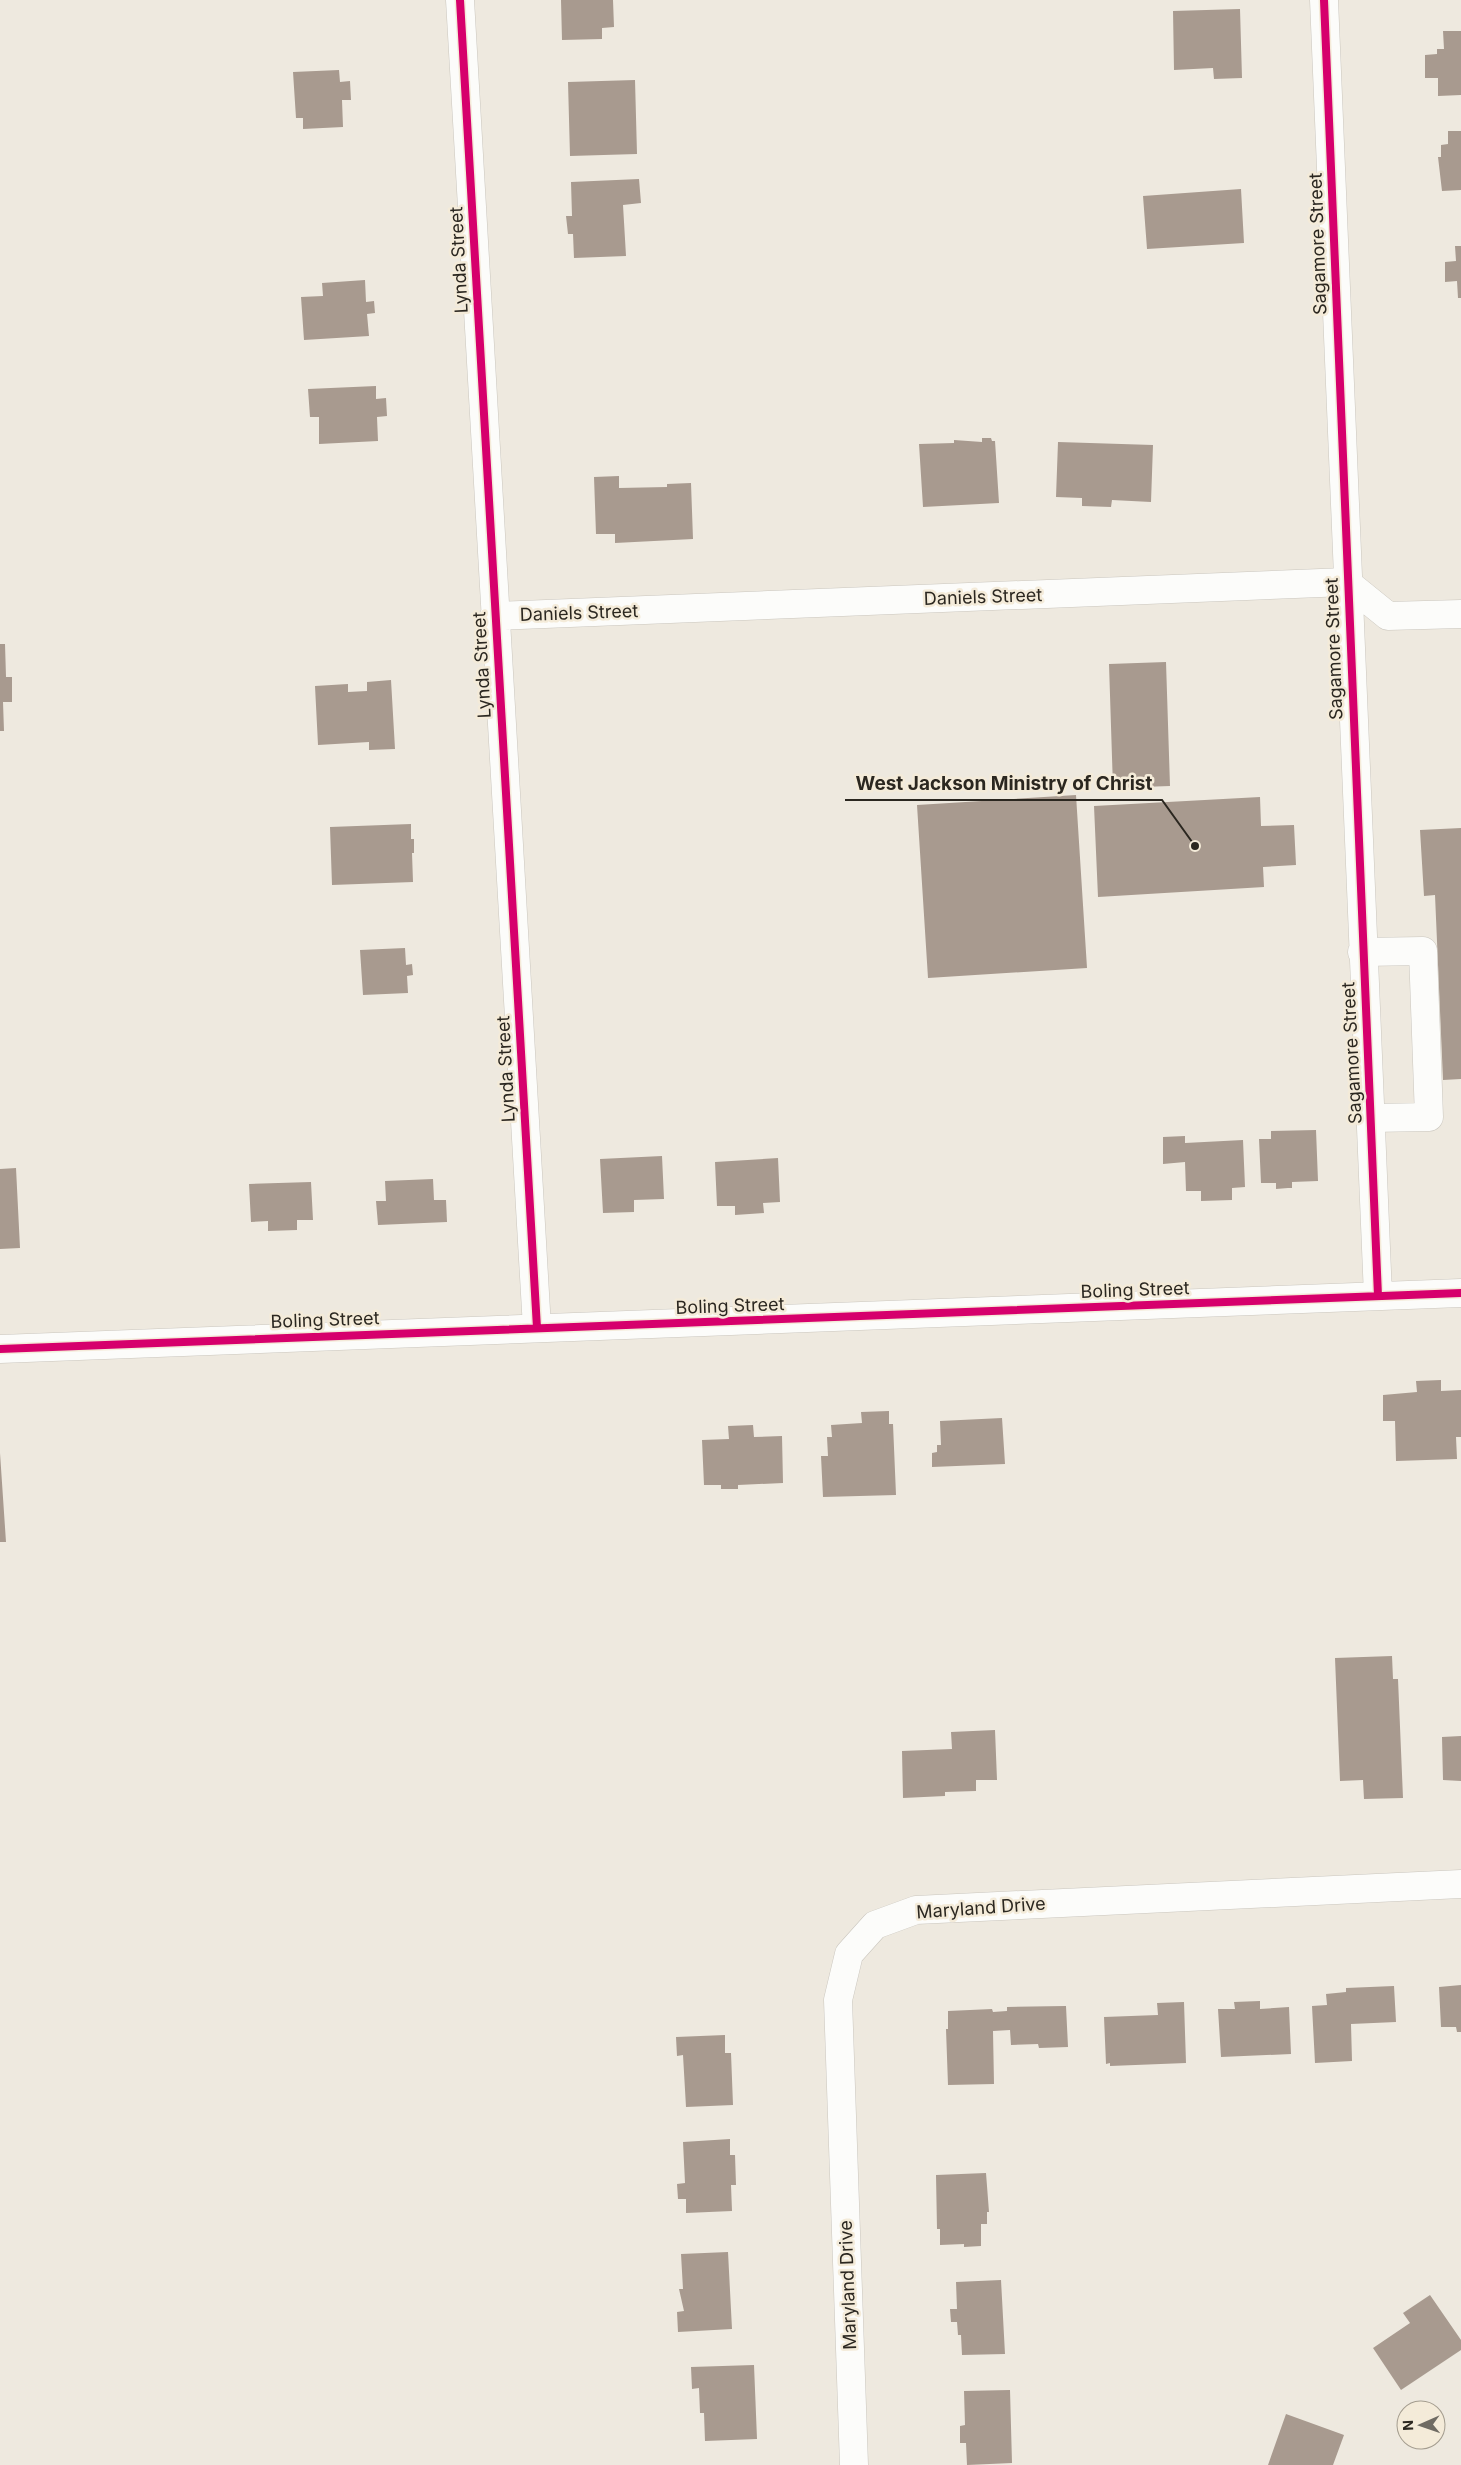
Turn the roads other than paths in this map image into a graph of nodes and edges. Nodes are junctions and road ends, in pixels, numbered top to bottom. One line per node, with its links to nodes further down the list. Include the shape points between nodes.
1 (460, 0): 5 (street, Lynda Street)
2 (1324, 0): 3 (street, Sagamore Street)
3 (1346, 582): 4 (street, via 1388,616); 5 (street, Daniels Street); 6 (street, Sagamore Street)
4 (1461, 614)
5 (494, 616): 10 (street, Lynda Street)
6 (1362, 952): 7 (street, Sagamore Street); 7 (street, via 1423,951 1429,1117)
7 (1370, 1118): 9 (street, Sagamore Street)
8 (1461, 1293): 9 (street, Boling Street)
9 (1378, 1296): 10 (street, Boling Street)
10 (537, 1328): 11 (street, Boling Street)
11 (0, 1348)
12 (1461, 1884): 13 (street, Maryland Drive, via 916,1910 875,1925 849,1954 838,2000)
13 (854, 2465)

